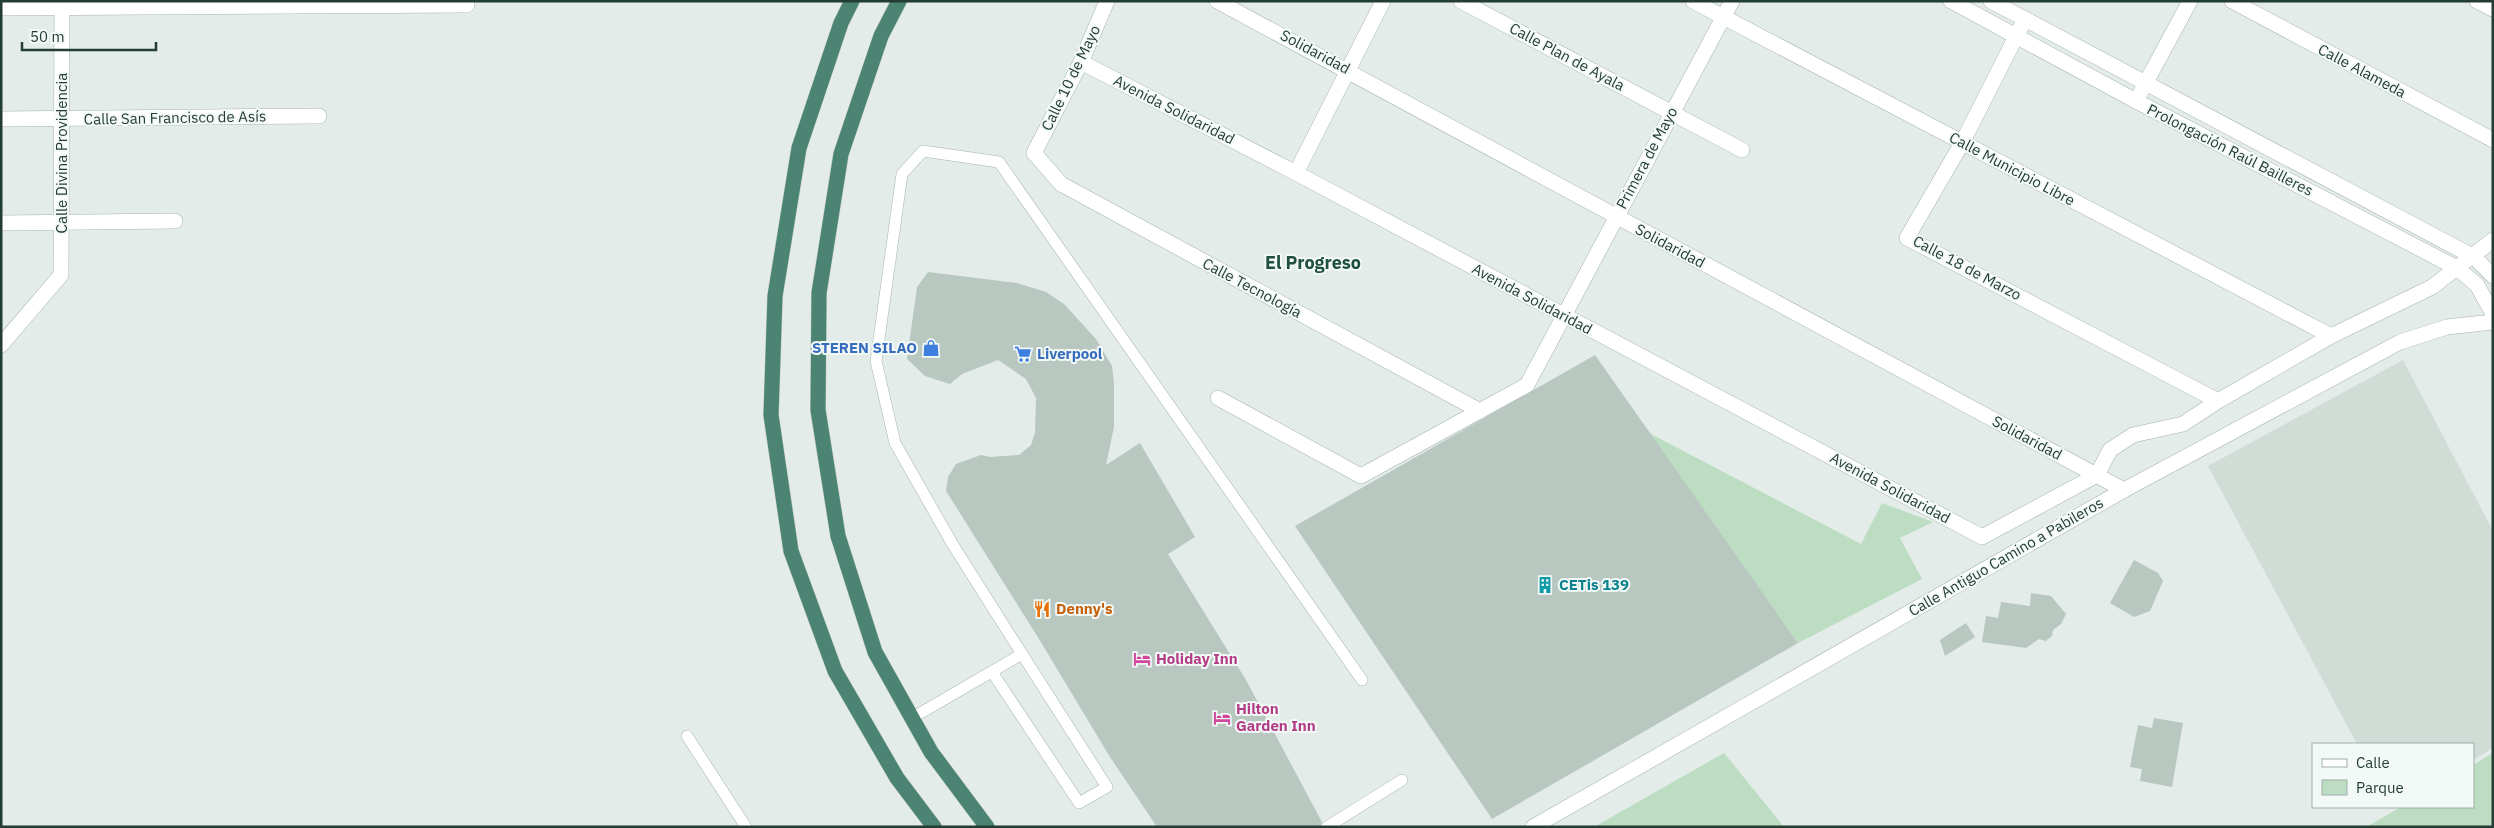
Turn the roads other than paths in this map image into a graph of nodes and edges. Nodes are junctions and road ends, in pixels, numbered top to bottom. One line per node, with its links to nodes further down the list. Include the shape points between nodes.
1 (852, 1): 58 (highway, via 841,23 799,148 774,296 771,416 791,551 835,671 897,778)
2 (899, 1): 54 (highway, via 880,36 841,154 818,293 818,410 838,536 876,652)
3 (1107, 1): 21 (street, Calle 10 de Mayo)
4 (1217, 1): 22 (street, Solidaridad)
5 (1382, 1): 22 (street)
6 (1461, 1): 25 (street, Calle Plan de Ayala)
7 (1693, 1): 18 (street, Calle Municipio Libre)
8 (1732, 1): 18 (street, Primera de Mayo)
9 (1951, 1): 20 (street, Prolongación Raúl Bailleres)
10 (1991, 1): 19 (street, Prolongación Raúl Bailleres)
11 (2190, 1): 23 (street)
12 (2232, 1): 29 (street, Calle Alameda)
13 (2477, 1): 17 (street)
14 (63, 5): 15 (street); 16 (street); 28 (street, Calle Divina Providencia)
15 (467, 5)
16 (1, 8)
17 (2493, 9)
18 (1723, 18): 25 (street, Primera de Mayo); 30 (street, Calle Municipio Libre)
19 (2025, 19): 20 (street, Calle 18 de Marzo); 23 (street, Prolongación Raúl Bailleres)
20 (2016, 36): 24 (street, Prolongación Raúl Bailleres); 30 (street, Calle 18 de Marzo)
21 (1081, 62): 32 (street, Calle 10 de Mayo); 33 (street, Avenida Solidaridad)
22 (1348, 70): 33 (street); 34 (street, Solidaridad)
23 (2145, 83): 24 (street); 39 (street, Prolongación Raúl Bailleres)
24 (2136, 101): 40 (street, Prolongación Raúl Bailleres)
25 (1672, 112): 31 (street, Calle Plan de Ayala); 34 (street, Primera de Mayo)
26 (319, 116): 28 (street, Calle San Francisco de Asís)
27 (1, 118): 28 (street, Calle San Francisco de Asís)
28 (62, 119): 36 (street, Calle Divina Providencia)
29 (2493, 140)
30 (1962, 143): 45 (street, Calle Municipio Libre); 48 (street, Calle 18 de Marzo, via 1907,238)
31 (1742, 150)
32 (1034, 153): 49 (street, Calle Tecnología, via 1061,184)
33 (1296, 173): 43 (street, Avenida Solidaridad)
34 (1616, 217): 43 (street, Primera de Mayo); 50 (street, Solidaridad)
35 (175, 221): 36 (street)
36 (63, 222): 37 (street); 46 (street, Calle Divina Providencia, via 61,275)
37 (1, 223)
38 (2493, 240): 39 (street)
39 (2474, 257): 40 (street); 41 (street, Prolongación Raúl Bailleres)
40 (2457, 268): 42 (street, Prolongación Raúl Bailleres, via 2477,285); 45 (street, via 2432,287)
41 (2493, 276)
42 (2493, 314)
43 (1563, 315): 49 (street, Primera de Mayo, via 1527,385); 50 (street, Avenida Solidaridad, via 1982,537)
44 (2493, 322): 50 (street, Calle Antiguo Camino a Pabileros, via 2447,327 2400,342)
45 (2331, 336): 48 (street)
46 (1, 345)
47 (1218, 398): 49 (street, Primera de Mayo, via 1361,476)
48 (2218, 401): 50 (street, via 2183,424 2133,435 2110,450)
49 (1480, 411)
50 (2109, 482): 61 (street, Calle Antiguo Camino a Pabileros)
51 (1022, 654): 52 (lane); 52 (lane, via 1107,787 1078,803); 53 (lane, via 953,545 895,443 876,361 902,174 923,151 999,162)
52 (992, 672): 54 (lane)
53 (1362, 680)
54 (912, 718): 59 (highway, via 931,752)
55 (687, 736): 57 (lane)
56 (1402, 780): 60 (lane)
57 (746, 827)
58 (934, 827)
59 (987, 827)
60 (1328, 827)
61 (1533, 827)

